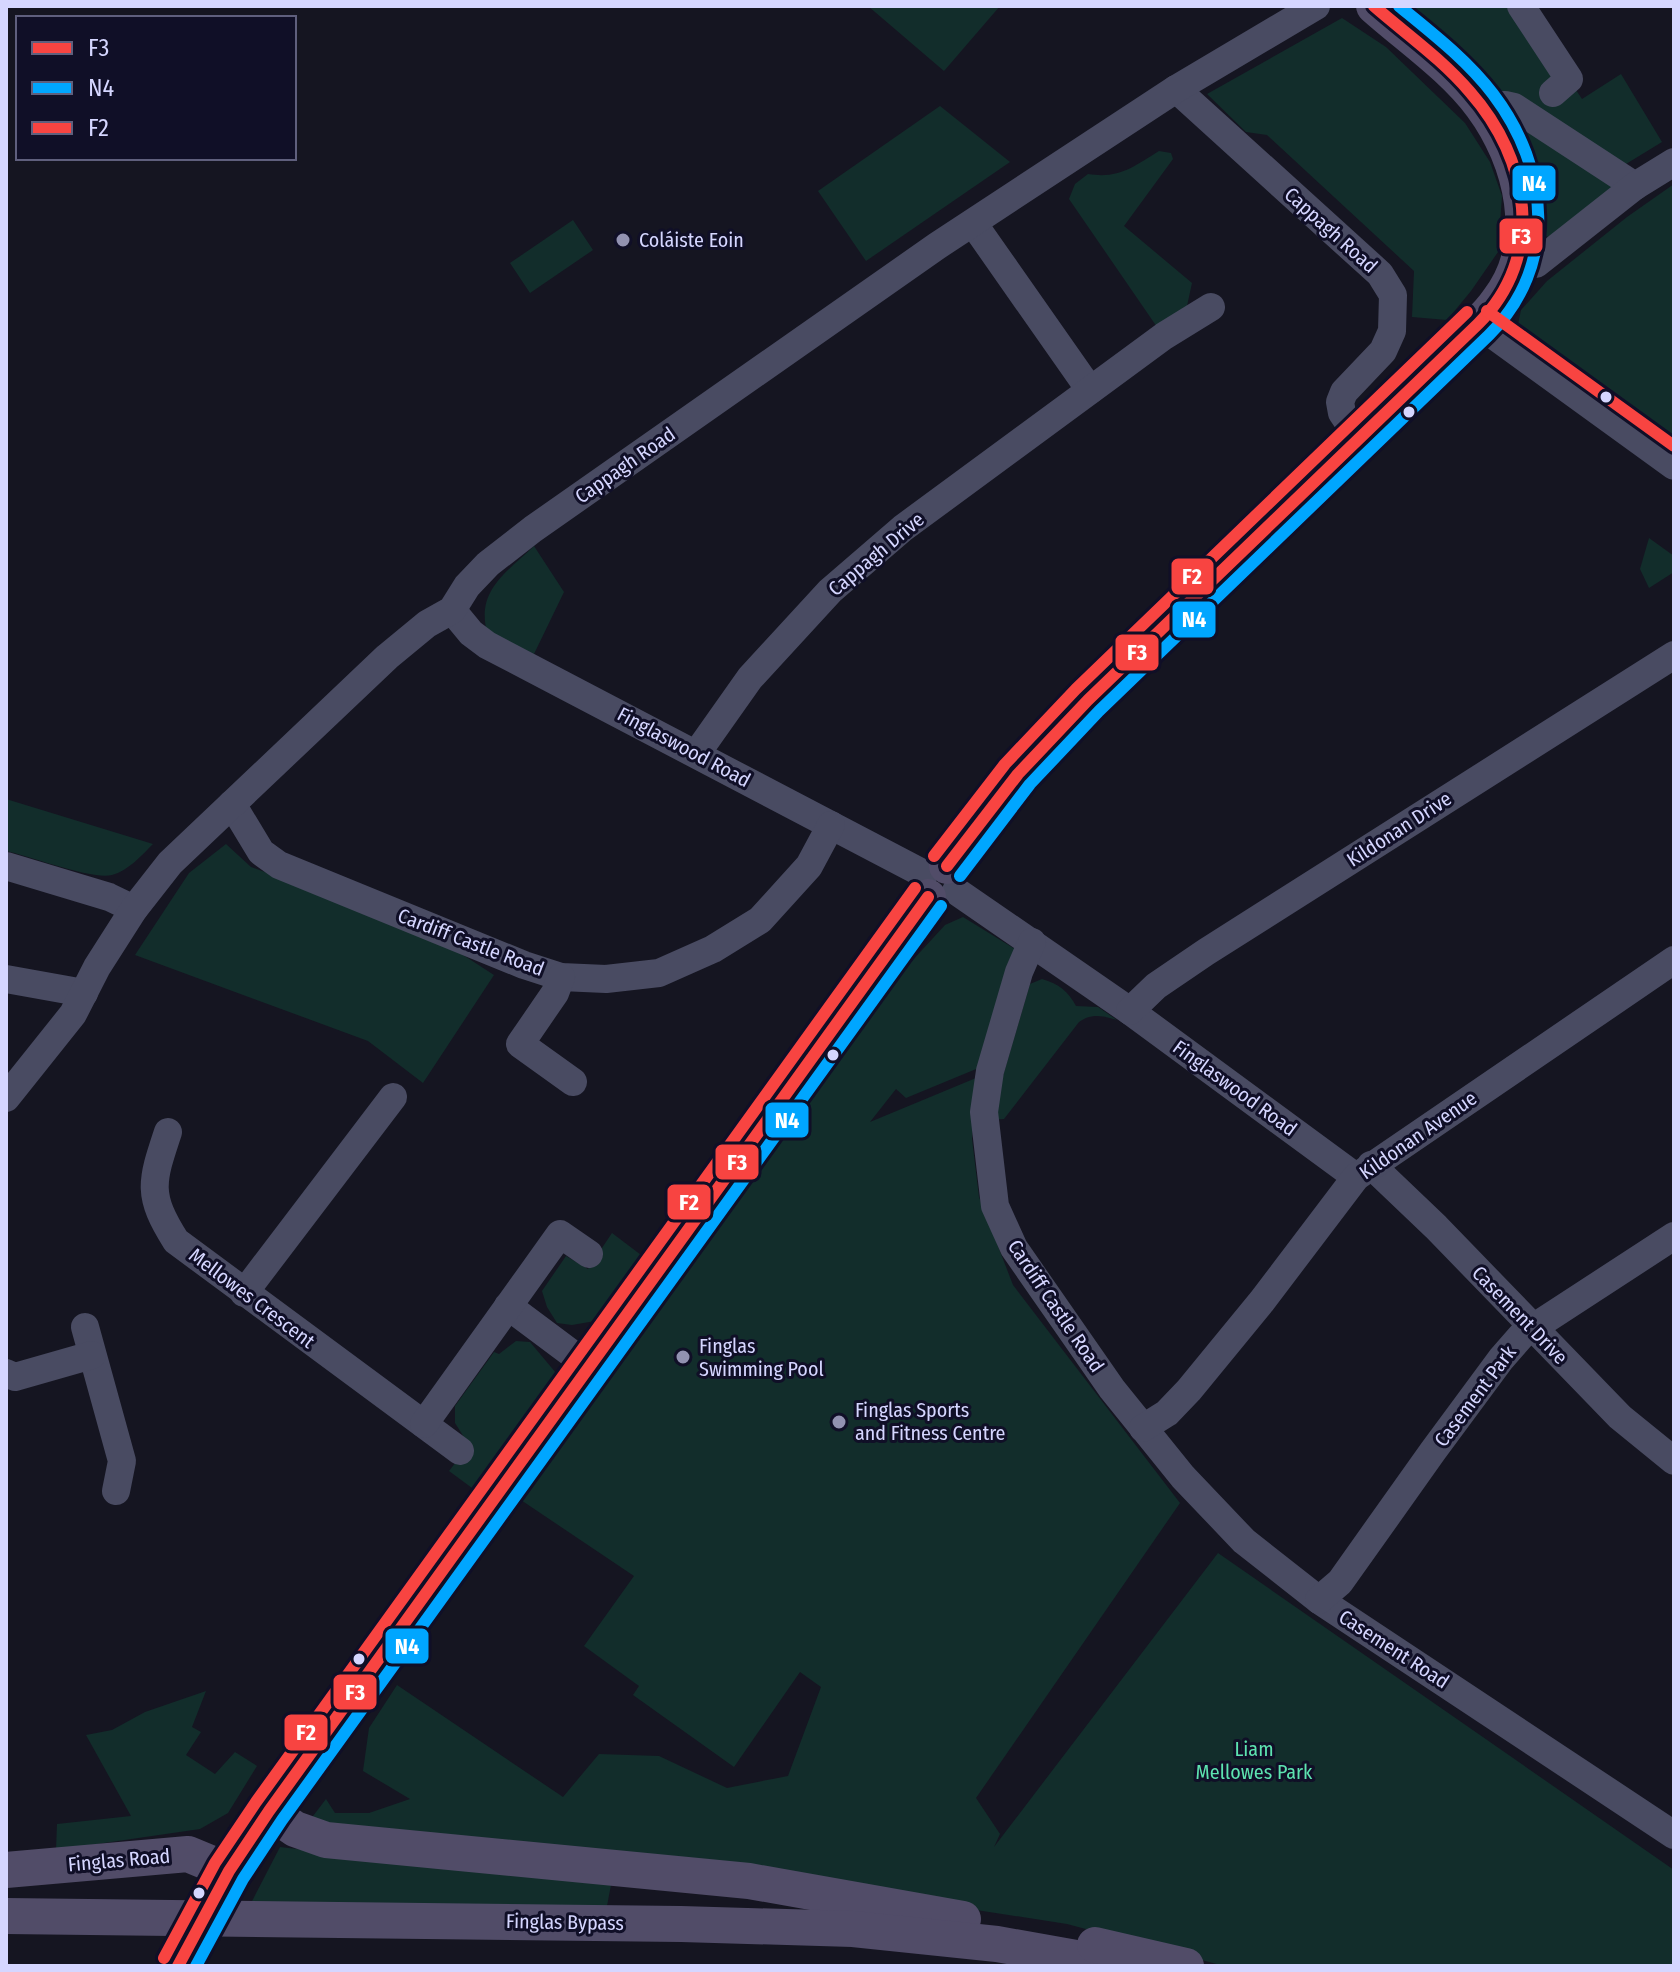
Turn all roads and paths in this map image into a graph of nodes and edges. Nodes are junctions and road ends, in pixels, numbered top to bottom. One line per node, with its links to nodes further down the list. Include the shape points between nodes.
1 (1316, 6): 4 (street, Cappagh Road)
2 (1374, 6): 6 (main road)
3 (1521, 6): 5 (street, via 1569,79)
4 (1176, 89): 9 (street, Cappagh Road); 14 (street, Cappagh Road, via 1380,274 1393,295 1392,331 1383,351 1340,402)
5 (1553, 93)
6 (1482, 106): 8 (street, via 1514,107); 10 (main road, via 1513,159 1524,209)
7 (1674, 162): 8 (street)
8 (1635, 186): 10 (street, via 1536,264)
9 (973, 223): 13 (street); 16 (street, Cappagh Road, via 533,529 478,575)
10 (1516, 263): 12 (main road, via 1500,300)
11 (1211, 307): 13 (street, Cappagh Drive)
12 (1478, 324): 14 (main road); 15 (street)
13 (1090, 390): 18 (street, Cappagh Drive, via 903,528 830,591 750,678)
14 (1359, 438): 22 (main road, via 1088,700 1018,774)
15 (1674, 466)
16 (452, 610): 18 (street, Finglaswood Road, via 487,645); 19 (street, Cappagh Road, via 387,657)
17 (1674, 655): 29 (street, Kildonan Drive, via 1206,952)
18 (697, 753): 20 (street, Finglaswood Road)
19 (232, 804): 23 (street, Cappagh Road, via 170,863); 26 (street, Cardiff Castle Road, via 261,852 279,865)
20 (831, 825): 22 (street, Finglaswood Road); 26 (street, Cardiff Castle Road, via 809,866 760,920 713,949 659,973)
21 (6, 866): 23 (street)
22 (939, 882): 24 (street, Finglaswood Road); 42 (main road)
23 (134, 909): 28 (street, Cappagh Road)
24 (1032, 942): 29 (street, Finglaswood Road); 45 (street, Cardiff Castle Road, via 990,1071 984,1112 995,1206 1039,1286)
25 (1674, 960): 34 (street, Kildonan Avenue)
26 (561, 977): 30 (street, via 520,1044)
27 (6, 979): 28 (street)
28 (84, 993): 32 (street, Cappagh Road)
29 (1130, 1011): 34 (street, Finglaswood Road)
30 (573, 1082)
31 (393, 1097): 37 (street)
32 (6, 1098)
33 (168, 1132): 37 (street, Mellowes Crescent, via 155,1171 154,1199 161,1216 176,1241)
34 (1363, 1171): 40 (street, Casement Drive, via 1436,1227); 45 (street, Kildonan Avenue, via 1189,1390)
35 (1674, 1236): 40 (street, Casement Park)
36 (589, 1254): 38 (street, via 560,1234)
37 (244, 1293): 44 (street, Mellowes Crescent)
38 (508, 1306): 42 (street); 44 (street)
39 (85, 1327): 41 (street)
40 (1531, 1327): 47 (street, Casement Drive, via 1620,1417); 49 (street, Casement Park, via 1492,1370 1340,1582)
41 (92, 1355): 43 (street, via 15,1377); 48 (street, via 122,1461)
42 (591, 1368): 50 (main road)
43 (6, 1373)
44 (424, 1424): 46 (street, Mellowes Crescent)
45 (1143, 1428): 49 (street, Casement Road, via 1244,1541)
46 (460, 1451)
47 (1674, 1461)
48 (116, 1491)
49 (1319, 1600): 51 (street, Casement Road)
50 (269, 1811): 53 (main road); 57 (main road, via 295,1829 326,1840 749,1881 1062,1937)
51 (1674, 1835)
52 (6, 1870): 53 (main road, Finglas Road, via 188,1854)
53 (222, 1884): 55 (main road, bridge)
54 (6, 1916): 56 (main road, Finglas Bypass, via 853,1929 997,1944)
55 (178, 1966)
56 (1121, 1966)
57 (1186, 1966)

